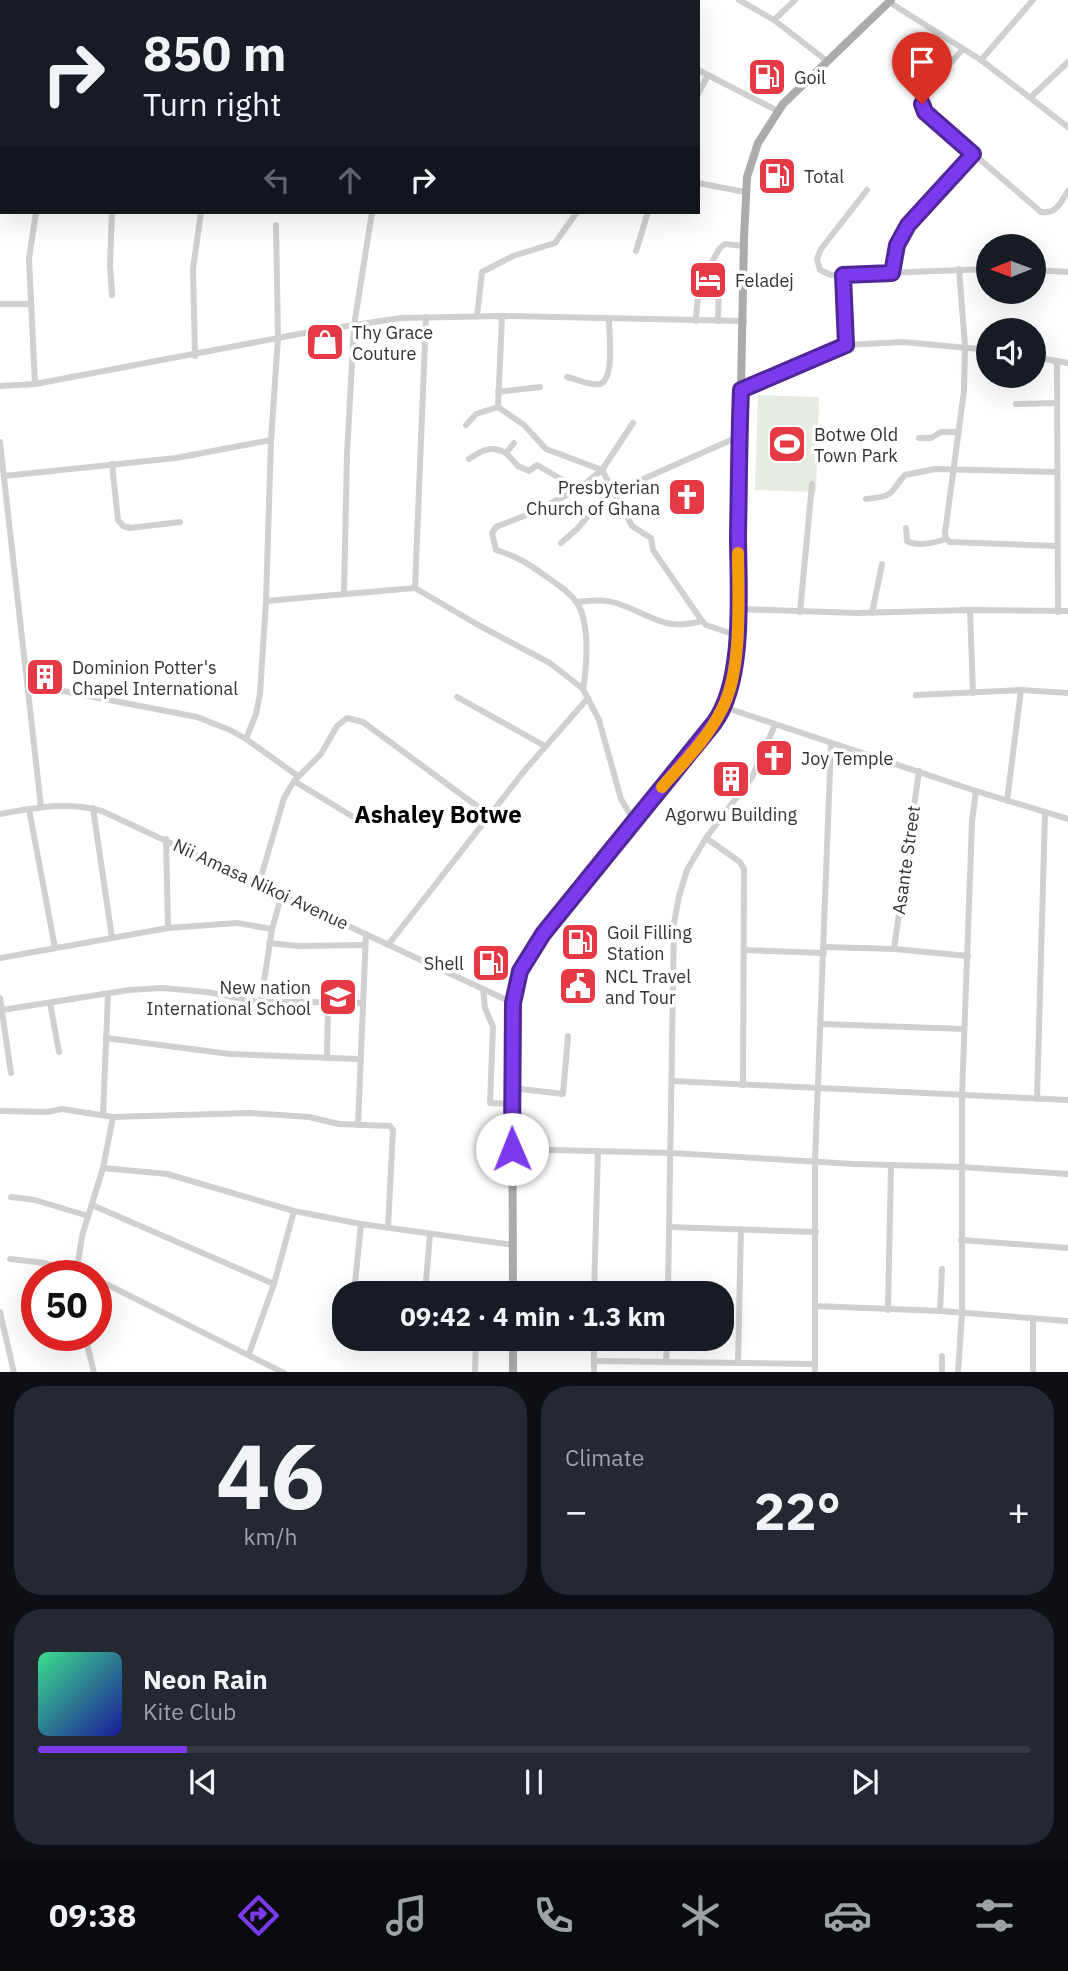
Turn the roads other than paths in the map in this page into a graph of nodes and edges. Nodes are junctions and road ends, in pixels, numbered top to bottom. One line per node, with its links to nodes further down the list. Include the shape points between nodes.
1 (739, 0): 5 (street)
2 (795, 0): 5 (street)
3 (1033, 0): 7 (street)
4 (890, 1): 6 (street); 8 (main road)
5 (774, 20): 8 (street)
6 (963, 49): 7 (street); 16 (street, via 922,95 922,104 925,112)
7 (981, 60): 13 (street)
8 (827, 61): 14 (main road)
9 (1068, 62): 13 (street)
10 (700, 72): 11 (street)
11 (708, 75): 12 (street); 14 (street)
12 (700, 90)
13 (1031, 97): 15 (street)
14 (778, 111): 20 (main road, via 758,143)
15 (1068, 127)
16 (973, 154): 19 (street, via 1041,212 1056,210); 35 (street, via 908,225 897,245)
17 (700, 183): 20 (street)
18 (867, 190): 36 (street, via 817,258 820,270)
19 (1068, 191)
20 (745, 192): 28 (main road)
21 (36, 214): 39 (street, via 29,259)
22 (112, 214): 37 (street)
23 (201, 214): 52 (street, via 193,269)
24 (372, 214): 47 (street)
25 (576, 214): 42 (street, via 555,243 482,272)
26 (648, 214): 29 (street)
27 (276, 225): 48 (street)
28 (744, 246): 30 (street, via 723,246); 46 (main road)
29 (636, 251)
30 (710, 265): 44 (street, via 698,289); 45 (street, via 719,279)
31 (959, 269): 32 (street); 35 (street); 50 (street)
32 (976, 269)
33 (1046, 271): 34 (street)
34 (1068, 272)
35 (892, 273): 36 (street)
36 (843, 275): 49 (street)
37 (112, 295)
38 (0, 304): 39 (street)
39 (31, 304): 57 (street)
40 (502, 316): 42 (street); 43 (street); 61 (street)
41 (426, 317): 42 (street); 47 (street); 92 (street)
42 (477, 317)
43 (609, 320): 44 (street); 56 (street, via 610,371 606,380 595,384)
44 (696, 321): 45 (street)
45 (718, 321): 46 (street)
46 (744, 321): 60 (main road)
47 (354, 326): 48 (street); 93 (street)
48 (278, 338): 52 (street); 70 (street)
49 (846, 345): 50 (street); 60 (street)
50 (965, 346): 51 (street); 67 (street)
51 (976, 348)
52 (195, 355): 57 (street)
53 (1046, 359): 54 (street)
54 (1057, 361): 55 (street); 62 (street)
55 (1068, 363)
56 (567, 377)
57 (35, 384): 58 (street)
58 (0, 386)
59 (540, 387): 61 (street)
60 (741, 390): 68 (main road)
61 (498, 392): 64 (street)
62 (1057, 403): 63 (street); 80 (street)
63 (1016, 404)
64 (498, 407): 66 (street, via 476,414); 73 (street, via 524,425)
65 (633, 423): 78 (street)
66 (466, 425)
67 (959, 432): 69 (street); 79 (street)
68 (740, 436): 84 (street); 96 (main road)
69 (919, 438)
70 (271, 440): 76 (street, via 176,458); 94 (street)
71 (0, 442): 81 (street)
72 (514, 443): 74 (street)
73 (546, 449): 77 (street); 78 (street)
74 (506, 453): 75 (street, via 489,448); 77 (street, via 529,471)
75 (469, 458)
76 (112, 464): 81 (street); 86 (street, via 118,520 123,526)
77 (537, 465): 83 (street)
78 (602, 470): 83 (street); 84 (street)
79 (955, 470): 80 (street); 85 (street, via 905,475 897,489 884,497); 88 (street)
80 (1057, 472): 90 (street)
81 (4, 476): 104 (street)
82 (812, 484): 99 (street)
83 (578, 489): 95 (street, via 496,527 492,533 496,550 523,560)
84 (615, 491): 89 (street); 102 (street, via 632,526 651,538 653,550)
85 (866, 499)
86 (180, 522)
87 (906, 528): 88 (street, via 911,544)
88 (946, 539): 90 (street)
89 (561, 543)
90 (1057, 546): 100 (street)
91 (882, 564): 101 (street)
92 (415, 588): 93 (street); 105 (street, via 550,663)
93 (345, 594): 94 (street)
94 (266, 601): 114 (street, via 260,694)
95 (577, 602): 102 (street, via 614,603 676,626); 105 (street, via 583,616 587,667)
96 (738, 610): 99 (street); 103 (main road)
97 (970, 610): 100 (street); 101 (street); 107 (street)
98 (1068, 611): 100 (street)
99 (800, 612): 101 (street)
100 (1058, 612)
101 (872, 613)
102 (702, 621): 103 (street)
103 (736, 635): 112 (main road, via 732,684)
104 (27, 684): 114 (street, via 197,717); 121 (street)
105 (583, 689): 111 (street)
106 (1021, 690): 107 (street); 108 (street); 120 (street)
107 (973, 693): 109 (street)
108 (1068, 693)
109 (916, 695)
110 (457, 697): 116 (street)
111 (588, 698): 116 (street); 129 (street, via 599,720 621,799)
112 (724, 707): 113 (street); 129 (main road)
113 (775, 725): 115 (street); 130 (street, via 752,777)
114 (246, 739): 118 (street)
115 (831, 743): 117 (street); 144 (street)
116 (545, 746): 126 (street)
117 (919, 771): 119 (street); 142 (street, Asante Street)
118 (296, 778): 126 (street, via 321,754 337,726 346,718 355,718); 127 (street); 132 (street, via 284,798)
119 (976, 791): 120 (street); 145 (street)
120 (1007, 801): 124 (street)
121 (41, 807): 122 (street, Nii Amasa Nikoi Avenue); 123 (street, Nii Amasa Nikoi Avenue)
122 (93, 808): 131 (street, Nii Amasa Nikoi Avenue); 137 (street)
123 (29, 809): 125 (street, Nii Amasa Nikoi Avenue); 141 (street)
124 (1045, 813): 128 (street); 169 (street)
125 (0, 814)
126 (489, 815): 140 (street)
127 (355, 818)
128 (1068, 820)
129 (634, 821): 154 (main road, via 543,934 520,971)
130 (706, 838): 143 (street, via 744,869); 164 (street, via 687,870 674,923)
131 (166, 839): 132 (street, Nii Amasa Nikoi Avenue); 134 (street)
132 (259, 884): 133 (street, Nii Amasa Nikoi Avenue)
133 (282, 894): 135 (street); 136 (street, Nii Amasa Nikoi Avenue)
134 (168, 928): 135 (street, via 237,923); 137 (street)
135 (272, 929): 138 (street)
136 (366, 934): 139 (street); 140 (street, Nii Amasa Nikoi Avenue)
137 (112, 937): 141 (street)
138 (269, 943): 139 (street); 150 (street)
139 (365, 945): 153 (street)
140 (388, 945): 147 (street, Nii Amasa Nikoi Avenue)
141 (55, 948): 146 (street)
142 (894, 949): 144 (street); 145 (street)
143 (745, 950): 144 (street); 165 (street)
144 (825, 950): 156 (street)
145 (968, 956): 157 (street)
146 (0, 958)
147 (483, 989): 154 (street, Nii Amasa Nikoi Avenue); 171 (street, via 493,1027 490,1103)
148 (108, 994): 150 (street, via 162,988); 152 (street); 159 (street)
149 (0, 998): 155 (street)
150 (261, 1001): 151 (street)
151 (328, 1002): 153 (street); 161 (street)
152 (50, 1003): 155 (street); 160 (street)
153 (362, 1003): 162 (street)
154 (513, 1003): 166 (main road)
155 (2, 1010): 163 (street)
156 (822, 1024): 157 (street); 167 (street)
157 (964, 1029): 168 (street)
158 (568, 1036): 166 (street, via 563,1094)
159 (106, 1038): 161 (street, via 230,1055); 173 (street)
160 (59, 1052)
161 (327, 1058): 162 (street)
162 (359, 1059): 175 (street)
163 (11, 1073)
164 (671, 1081): 165 (street); 178 (street)
165 (743, 1085): 167 (street)
166 (512, 1088): 171 (main road)
167 (819, 1089): 168 (street); 179 (street)
168 (962, 1096): 169 (street); 181 (street)
169 (1037, 1099): 170 (street)
170 (1068, 1100)
171 (511, 1104): 176 (main road)
172 (0, 1111): 173 (street, via 62,1109)
173 (103, 1115): 174 (street)
174 (113, 1117): 175 (street, via 250,1113); 182 (street)
175 (358, 1125): 189 (street, via 390,1126 393,1130)
176 (512, 1149): 177 (street); 195 (main road)
177 (598, 1151): 178 (street); 204 (street)
178 (672, 1153): 179 (street); 190 (street)
179 (815, 1161): 180 (street); 192 (street)
180 (891, 1166): 181 (street); 209 (street)
181 (962, 1167): 183 (street); 194 (street)
182 (103, 1168): 185 (street); 186 (street, via 167,1174)
183 (1068, 1174)
184 (11, 1197): 187 (street)
185 (92, 1205): 187 (street); 206 (street)
186 (294, 1212): 188 (street); 206 (street)
187 (88, 1216): 198 (street)
188 (361, 1224): 189 (street); 201 (street)
189 (388, 1227): 193 (street)
190 (670, 1227): 191 (street); 205 (street)
191 (741, 1229): 192 (street); 225 (street)
192 (817, 1232): 208 (street)
193 (430, 1234): 195 (street); 202 (street)
194 (961, 1240): 196 (street); 212 (street)
195 (513, 1245): 203 (main road)
196 (1068, 1248)
197 (10, 1259): 199 (street)
198 (80, 1260)
199 (21, 1261)
200 (942, 1269): 210 (street)
201 (355, 1281)
202 (426, 1281)
203 (513, 1281)
204 (594, 1281)
205 (668, 1281)
206 (274, 1284): 221 (street)
207 (112, 1287): 221 (street)
208 (815, 1306): 209 (street); 226 (street)
209 (888, 1310): 210 (street)
210 (940, 1311): 212 (street)
211 (0, 1312): 215 (street)
212 (962, 1313): 213 (street); 235 (street)
213 (1033, 1318): 214 (street); 236 (street)
214 (1068, 1321)
215 (1, 1325): 227 (street)
216 (89, 1351): 228 (street)
217 (476, 1351): 230 (street)
218 (513, 1351): 231 (main road)
219 (594, 1351): 223 (street)
220 (666, 1351): 224 (street)
221 (250, 1354): 229 (street)
222 (942, 1356): 234 (street)
223 (594, 1361): 224 (street); 232 (street)
224 (666, 1362): 225 (street)
225 (738, 1363): 226 (street)
226 (815, 1364): 233 (street)
227 (14, 1372)
228 (94, 1372)
229 (282, 1372)
230 (475, 1372)
231 (513, 1372)
232 (594, 1372)
233 (815, 1372)
234 (942, 1372)
235 (957, 1372)
236 (1033, 1372)

